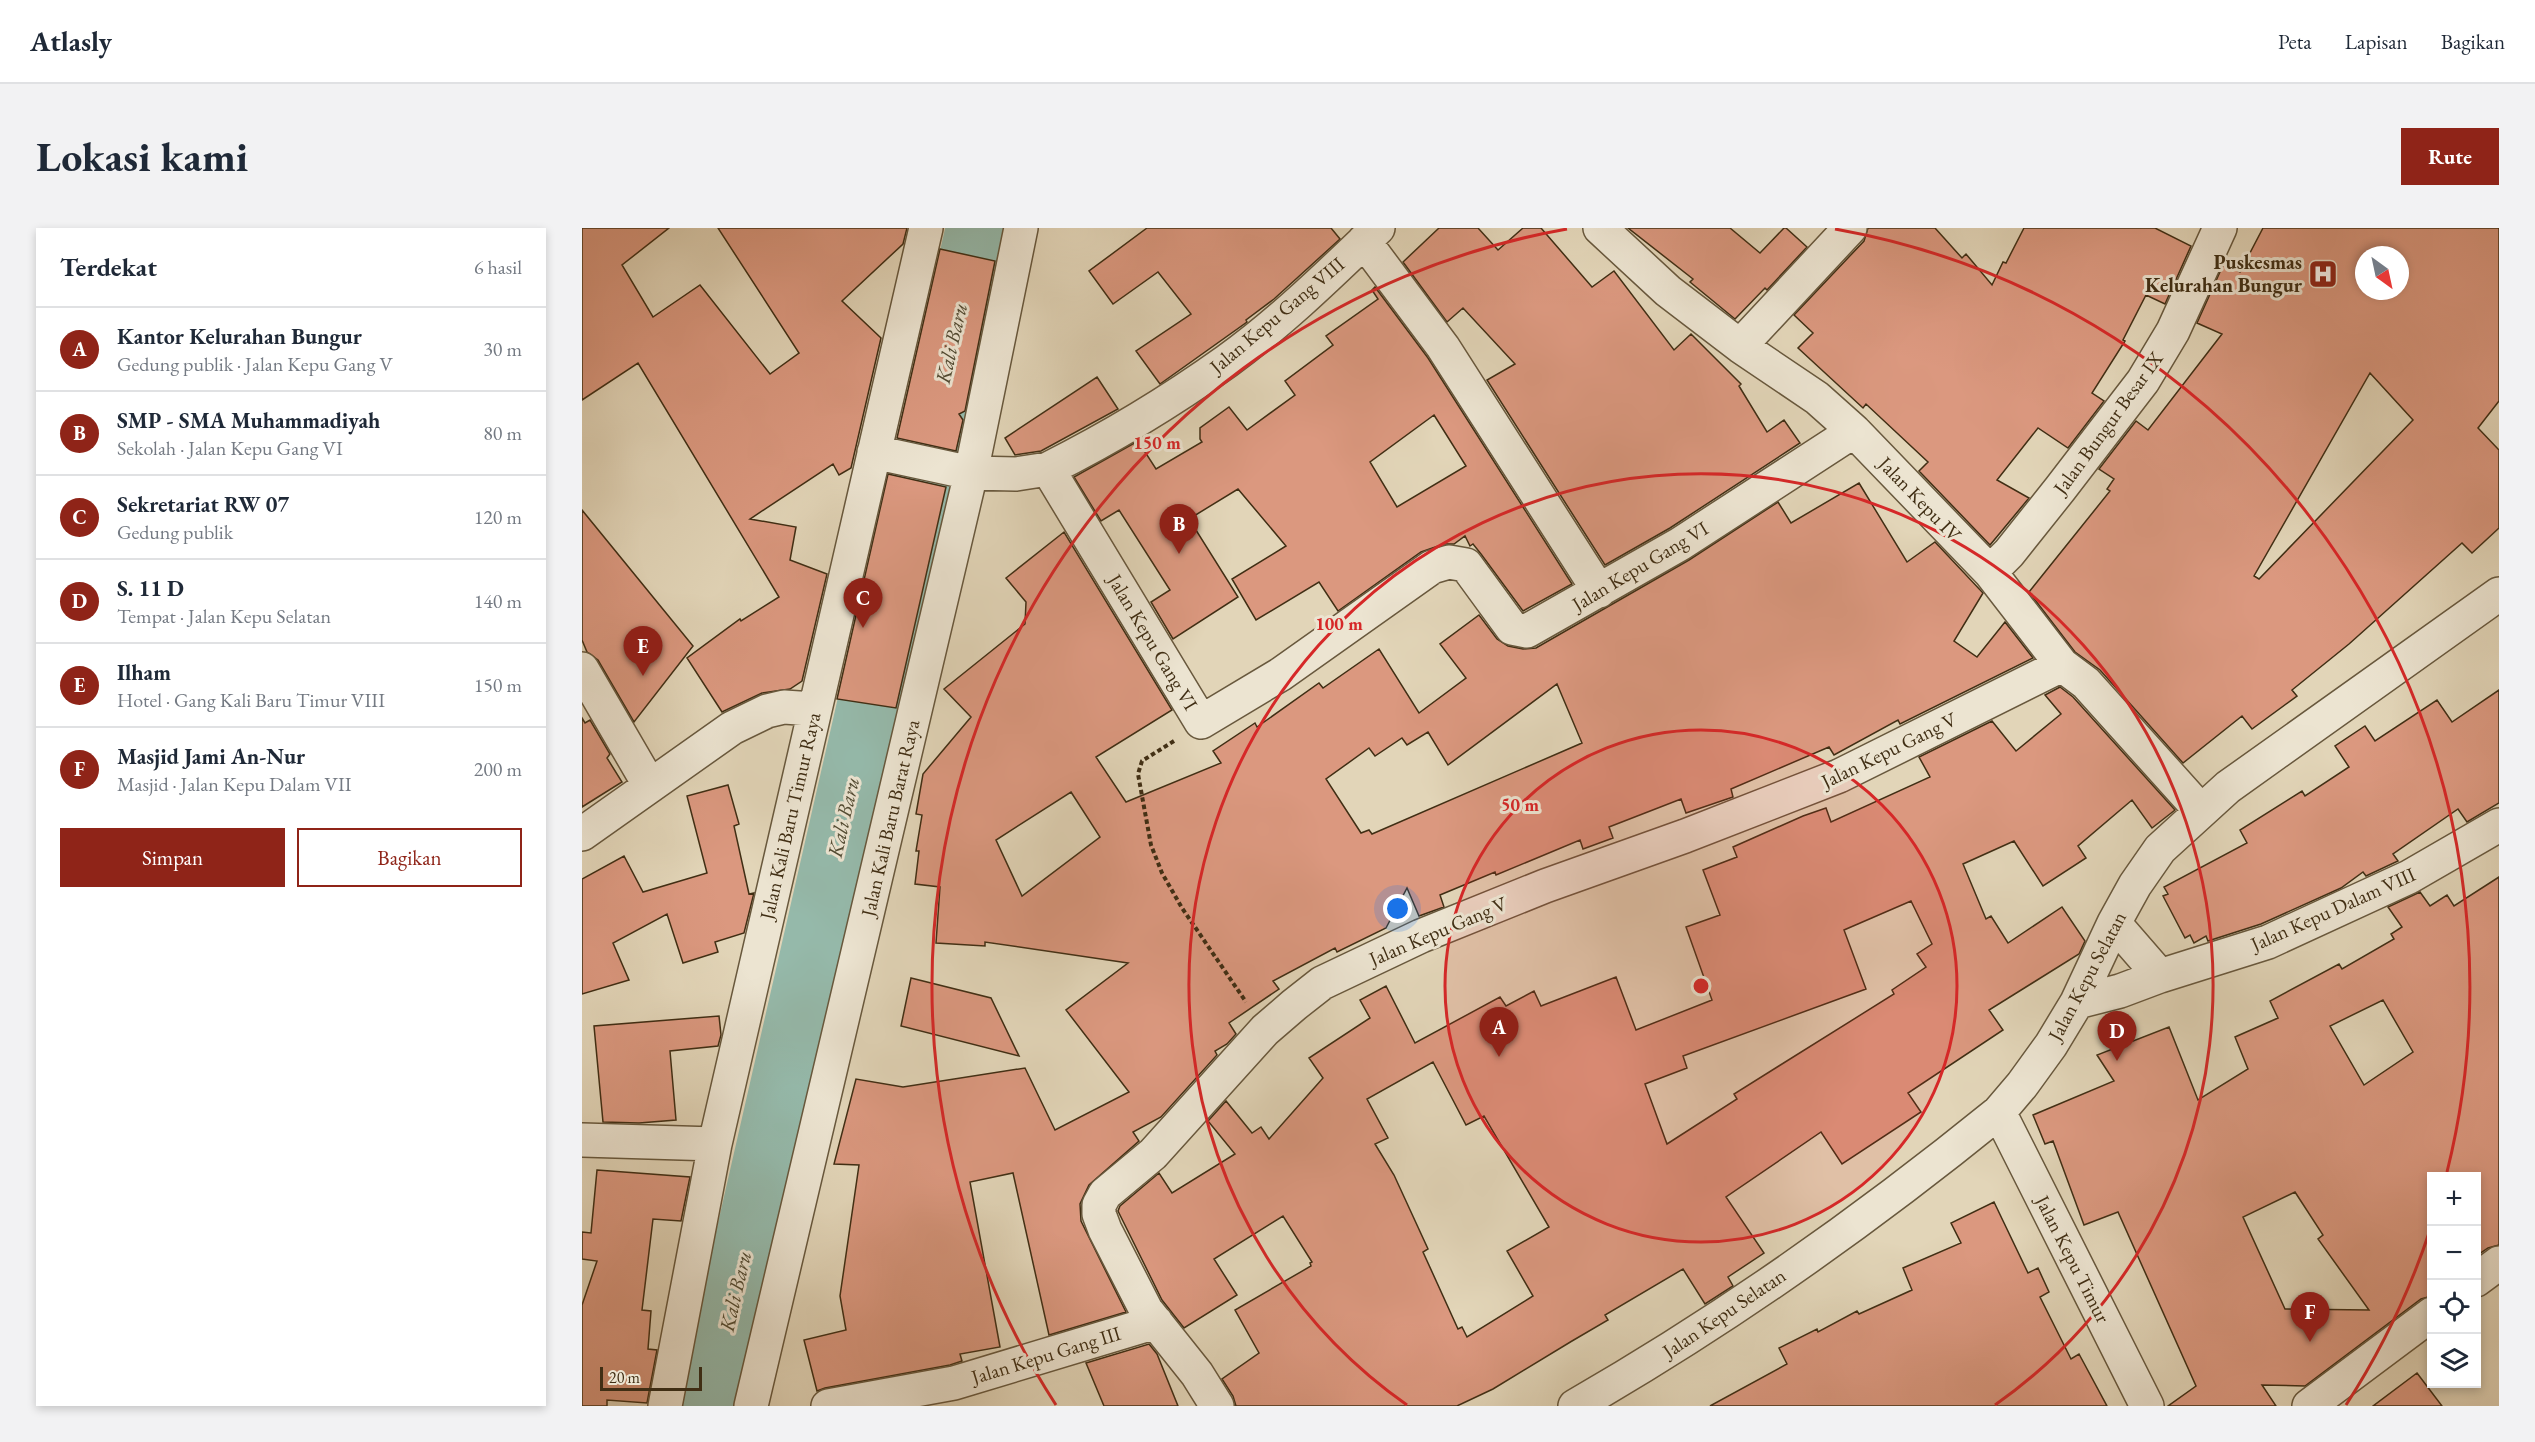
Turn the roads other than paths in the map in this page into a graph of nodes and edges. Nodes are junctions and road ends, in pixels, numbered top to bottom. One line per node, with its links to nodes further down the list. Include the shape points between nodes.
1 (926, 228): 9 (street, Jalan Kali Baru Timur Raya)
2 (1021, 228): 11 (street, Jalan Kali Baru Barat Raya)
3 (1600, 228): 7 (street, Jalan Kepu IV, via 1668,291)
4 (1850, 228): 7 (street)
5 (2220, 228): 12 (street, Jalan Bungur Besar IX, via 2173,331 2143,381 2009,554)
6 (1371, 235): 10 (street, Jalan Kepu Gang VIII, via 1229,360 1149,413); 13 (street)
7 (1740, 346): 8 (street, Jalan Kepu IV, via 1817,398)
8 (1854, 431): 12 (street, Jalan Kepu IV); 13 (street, Jalan Kepu Gang VI)
9 (874, 452): 11 (street); 17 (street, Jalan Kali Baru Timur Raya)
10 (1048, 469): 11 (street, via 1016,474); 13 (street, Jalan Kepu Gang VI, via 1202,722 1281,674 1432,567 1449,562 1466,565 1512,628 1520,630 1544,623)
11 (969, 473): 33 (street, Jalan Kali Baru Barat Raya)
12 (1990, 572): 15 (street, Jalan Kepu IV)
13 (1599, 591)
14 (2499, 594): 19 (street, Jalan Kepu Selatan)
15 (2062, 665): 19 (street, Jalan Kepu IV, via 2086,683); 31 (street, Jalan Kepu Gang V, via 1839,776 1545,886 1421,936 1322,983 1265,1030 1202,1103 1153,1154 1105,1194 1099,1205 1105,1230)
16 (582, 669): 18 (street)
17 (814, 709): 18 (street, via 784,707 767,711 732,728); 27 (street, Jalan Kali Baru Timur Raya)
18 (650, 786): 21 (street)
19 (2200, 811): 22 (street, Jalan Kepu Selatan, via 2160,849)
20 (2499, 825): 23 (street, Jalan Kepu Dalam VIII, via 2409,877 2268,942)
21 (582, 834)
22 (2114, 923): 23 (street); 24 (street, Jalan Kepu Selatan)
23 (2160, 976): 24 (street, Jalan Kepu Dalam VIII)
24 (2077, 1002): 25 (street, Jalan Kepu Selatan, via 2051,1045)
25 (1999, 1112): 36 (street, Jalan Kepu Selatan, via 1826,1245 1646,1365); 37 (street, Jalan Kepu Timur)
26 (582, 1140): 27 (street)
27 (715, 1144): 32 (street, Jalan Kali Baru Timur Raya)
28 (2499, 1263): 29 (street)
29 (2481, 1276)
30 (2427, 1318): 38 (street)
31 (1156, 1322): 34 (street, Jalan Kepu Gang III, via 954,1383); 35 (street, Jalan Kepu Gang V)
32 (670, 1405)
33 (750, 1406)
34 (828, 1406)
35 (1217, 1406)
36 (1575, 1406)
37 (2148, 1406)
38 (2309, 1406)

